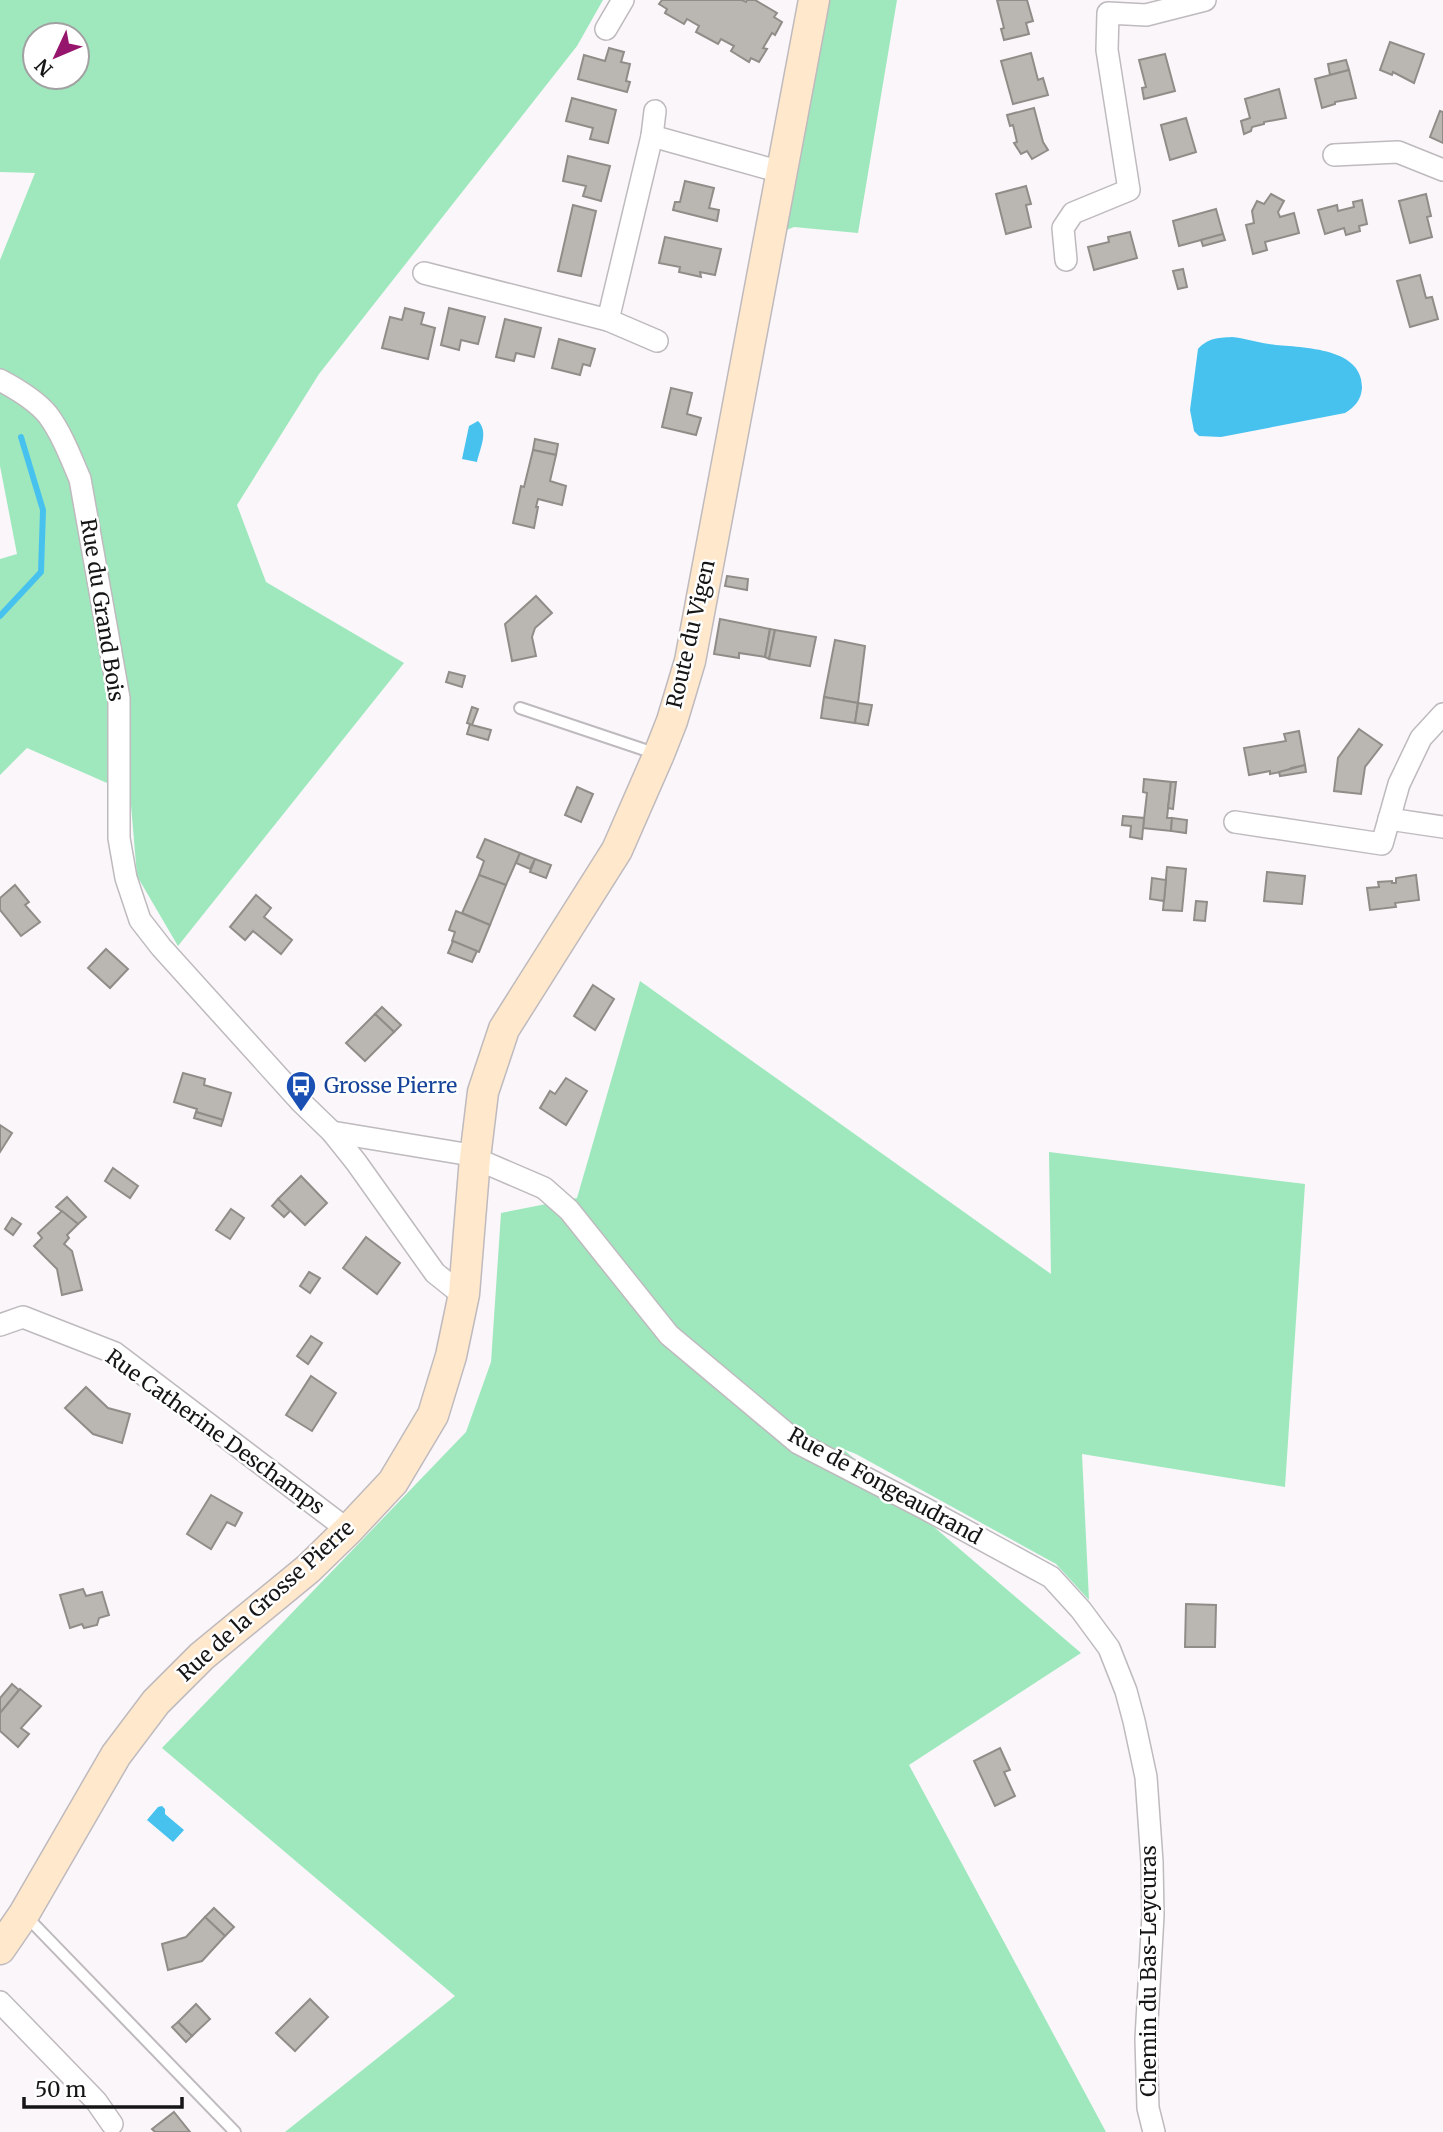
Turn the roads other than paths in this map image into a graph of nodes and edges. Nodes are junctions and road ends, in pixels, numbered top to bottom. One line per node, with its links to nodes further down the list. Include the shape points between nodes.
1 (623, 0): 4 (street)
2 (814, 0): 9 (street, Route du Vigen)
3 (1205, 0): 10 (street, via 1146,15 1108,13 1107,50 1129,190 1073,213 1063,228)
4 (606, 29)
5 (655, 111): 6 (street)
6 (652, 136): 9 (street); 12 (street)
7 (1334, 155): 8 (street, via 1398,152)
8 (1443, 170)
9 (781, 172): 17 (street, Route du Vigen, via 690,661)
10 (1066, 260)
11 (424, 273): 12 (street)
12 (608, 320): 13 (street)
13 (657, 341)
14 (0, 380): 21 (street, Rue du Grand Bois, via 47,414 80,479 119,698 119,838 140,920)
15 (520, 708): 17 (lane)
16 (1443, 714): 18 (street, via 1421,738 1399,784)
17 (659, 754): 22 (street, Route du Vigen, via 617,849 504,1029 483,1092)
18 (1389, 819): 19 (street, via 1382,844); 20 (street)
19 (1235, 822)
20 (1443, 827)
21 (332, 1132): 22 (street); 24 (street, Rue du Grand Bois, via 435,1273)
22 (475, 1157): 23 (street, Route du Vigen); 27 (street, Rue de Fongeaudrand, via 544,1188 569,1210 669,1335 798,1443 1051,1577)
23 (470, 1230): 24 (street, Rue de la Grosse Pierre)
24 (464, 1294): 26 (street, Rue de la Grosse Pierre, via 433,1415 393,1482)
25 (0, 1325): 26 (street, Rue Catherine Deschamps, via 23,1317 115,1353)
26 (348, 1530): 28 (street, Rue de la Grosse Pierre, via 202,1656 156,1702 116,1755)
27 (1109, 1648): 33 (street, Chemin du Bas-Leycuras, via 1135,1721 1146,1777 1153,1915 1146,2039 1148,2108)
28 (24, 1914): 29 (street, Rue de la Grosse Pierre); 32 (lane)
29 (0, 1949)
30 (0, 2002): 31 (street, via 96,2101)
31 (112, 2124)
32 (235, 2132)
33 (1154, 2132)

